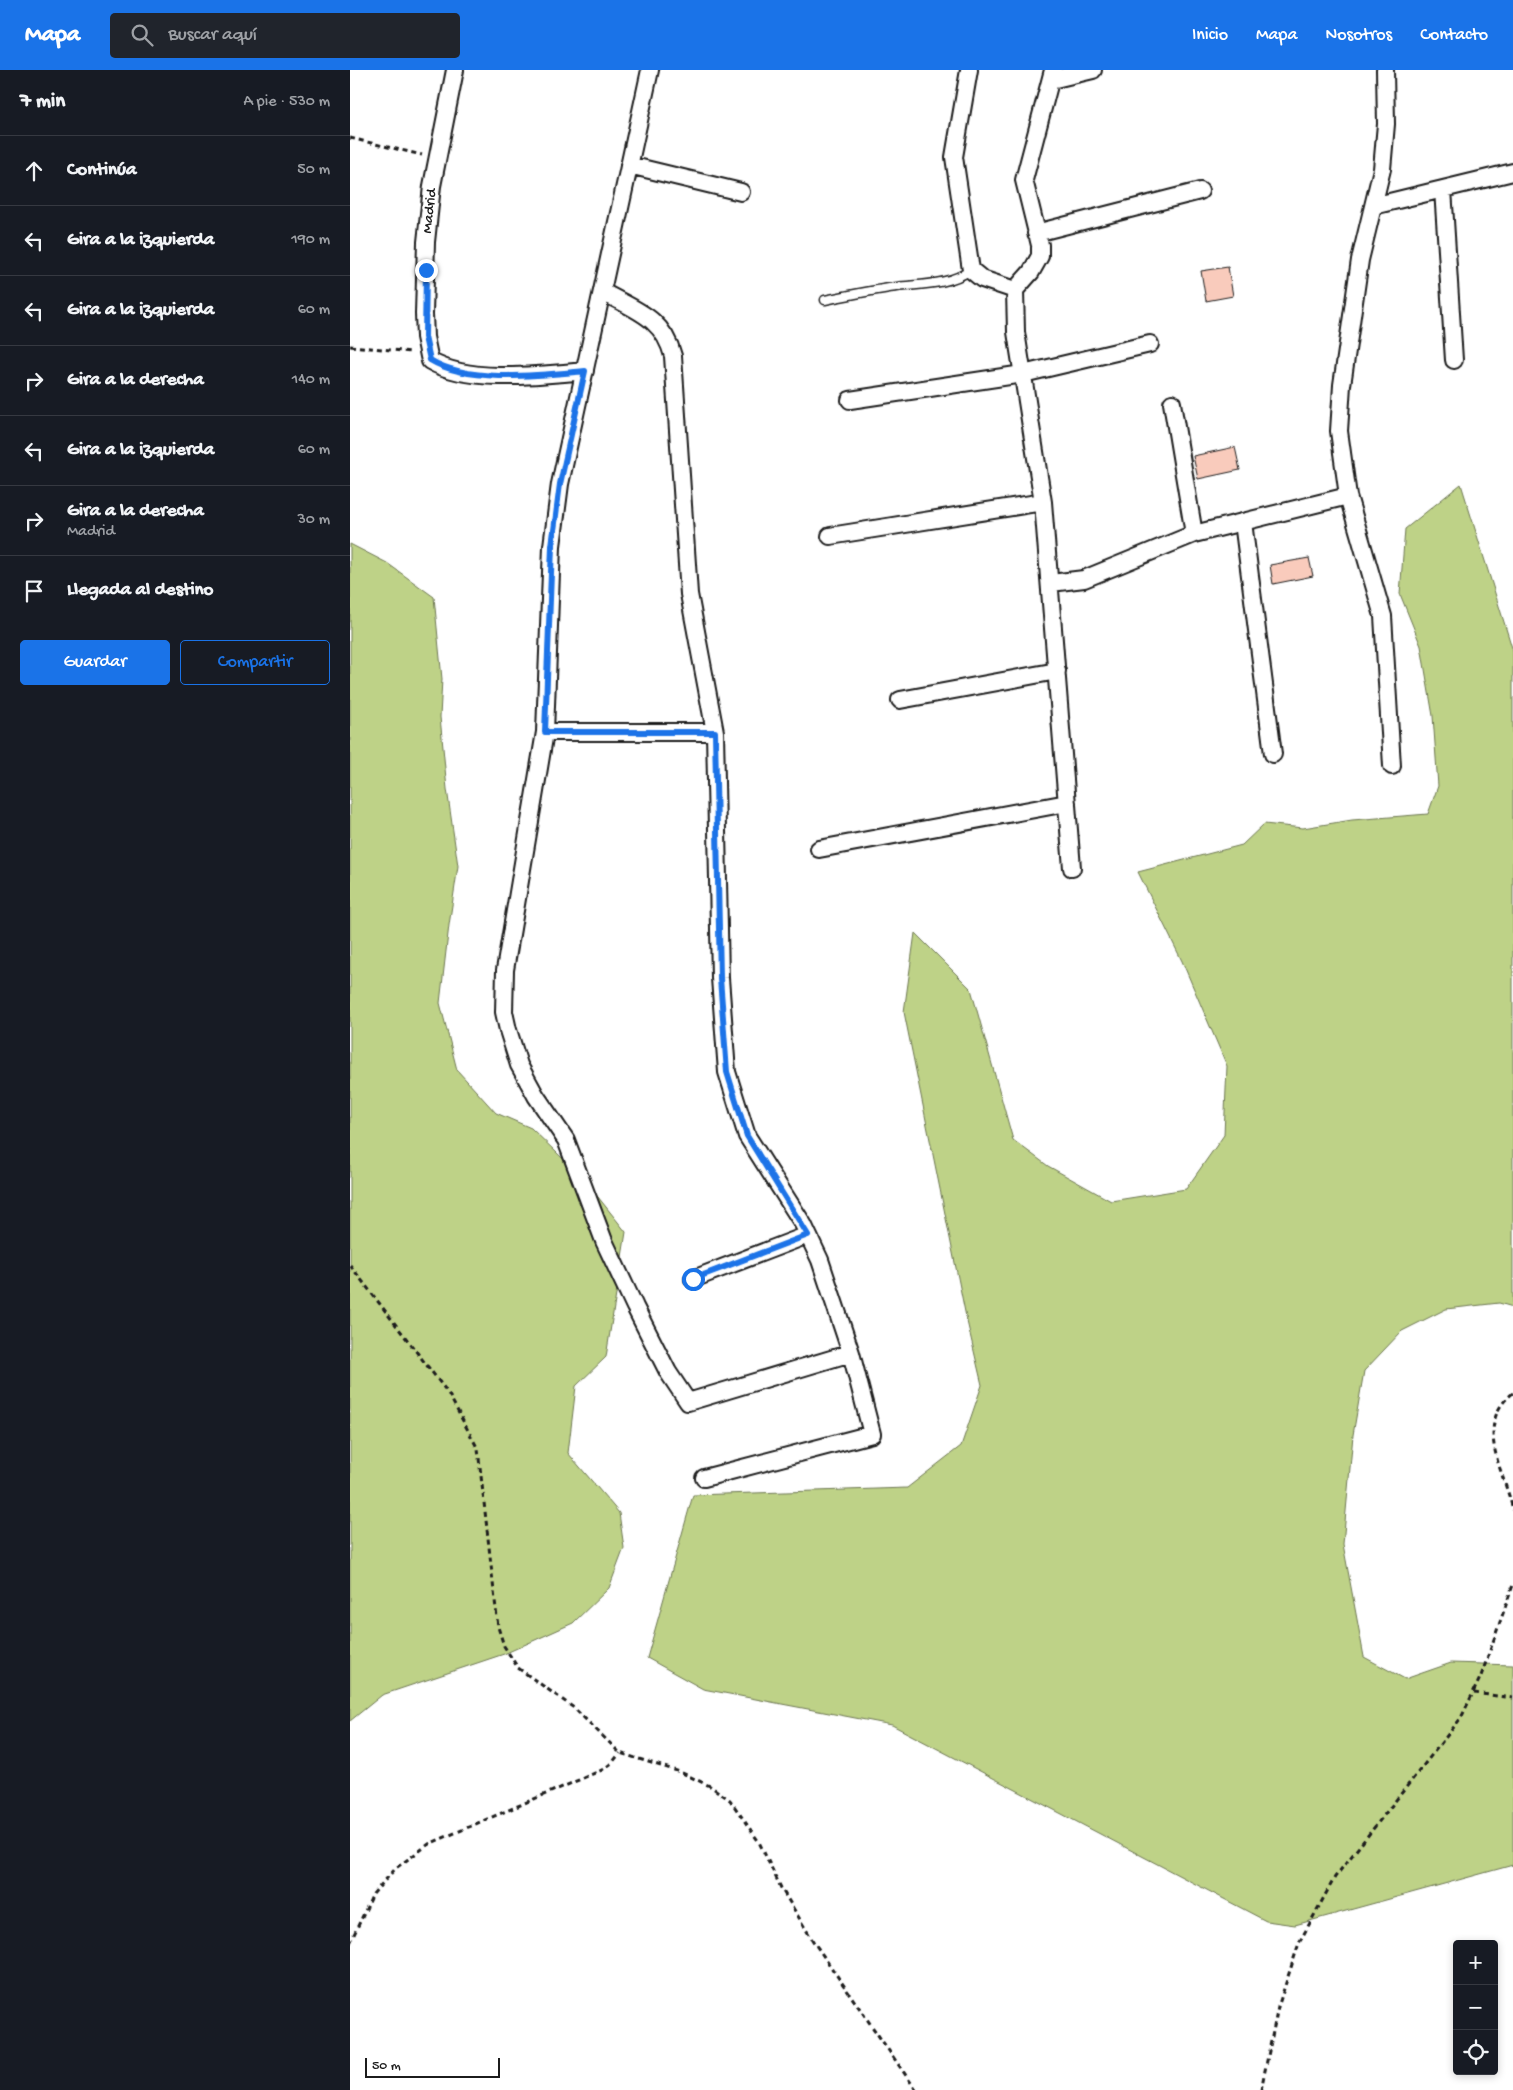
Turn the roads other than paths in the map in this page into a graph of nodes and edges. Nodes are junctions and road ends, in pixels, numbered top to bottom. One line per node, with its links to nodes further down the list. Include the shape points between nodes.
1 (455, 70): 20 (street, Madrid, via 437,158 426,242 424,314 430,360 440,366 471,373 514,375)
2 (650, 70): 7 (street)
3 (968, 70): 14 (street, via 954,157)
4 (1093, 70): 6 (street)
5 (1385, 70): 12 (street, via 1382,168)
6 (1052, 75): 13 (street, via 1024,180)
7 (629, 165): 11 (street); 16 (street)
8 (1513, 172): 9 (street)
9 (1442, 189): 12 (street); 19 (street)
10 (1200, 191): 13 (street)
11 (741, 192)
12 (1373, 206): 24 (street, via 1360,260 1342,385 1339,431)
13 (1036, 233): 15 (street, via 1040,256)
14 (971, 270): 15 (street, via 982,279); 17 (lane, via 941,283 874,290)
15 (1015, 290): 21 (street, via 1016,332)
16 (603, 292): 20 (street); 33 (street, via 653,320 666,334 673,356 688,586)
17 (825, 300)
18 (1150, 344): 21 (street)
19 (1454, 360)
20 (585, 371): 32 (street, via 560,484 552,546)
21 (1023, 374): 22 (street); 25 (street)
22 (850, 400)
23 (1172, 403): 27 (street)
24 (1348, 496): 26 (street); 35 (street, via 1383,616)
25 (1043, 502): 28 (street); 29 (street)
26 (1242, 522): 27 (street); 34 (street)
27 (1194, 534): 29 (street, via 1084,578)
28 (830, 536)
29 (1051, 583): 30 (street)
30 (1057, 671): 31 (street); 36 (street)
31 (900, 700)
32 (545, 732): 33 (street); 41 (street, via 505,970 504,1012 519,1065 566,1140 604,1241 635,1307 668,1372 688,1402)
33 (715, 732): 39 (street, via 720,978 727,1072 747,1136)
34 (1273, 754)
35 (1392, 766)
36 (1067, 803): 37 (street); 38 (street)
37 (819, 849)
38 (1072, 868)
39 (808, 1235): 40 (street); 41 (street, via 820,1260)
40 (693, 1279)
41 (851, 1353): 42 (street, via 872,1434)
42 (704, 1478)

